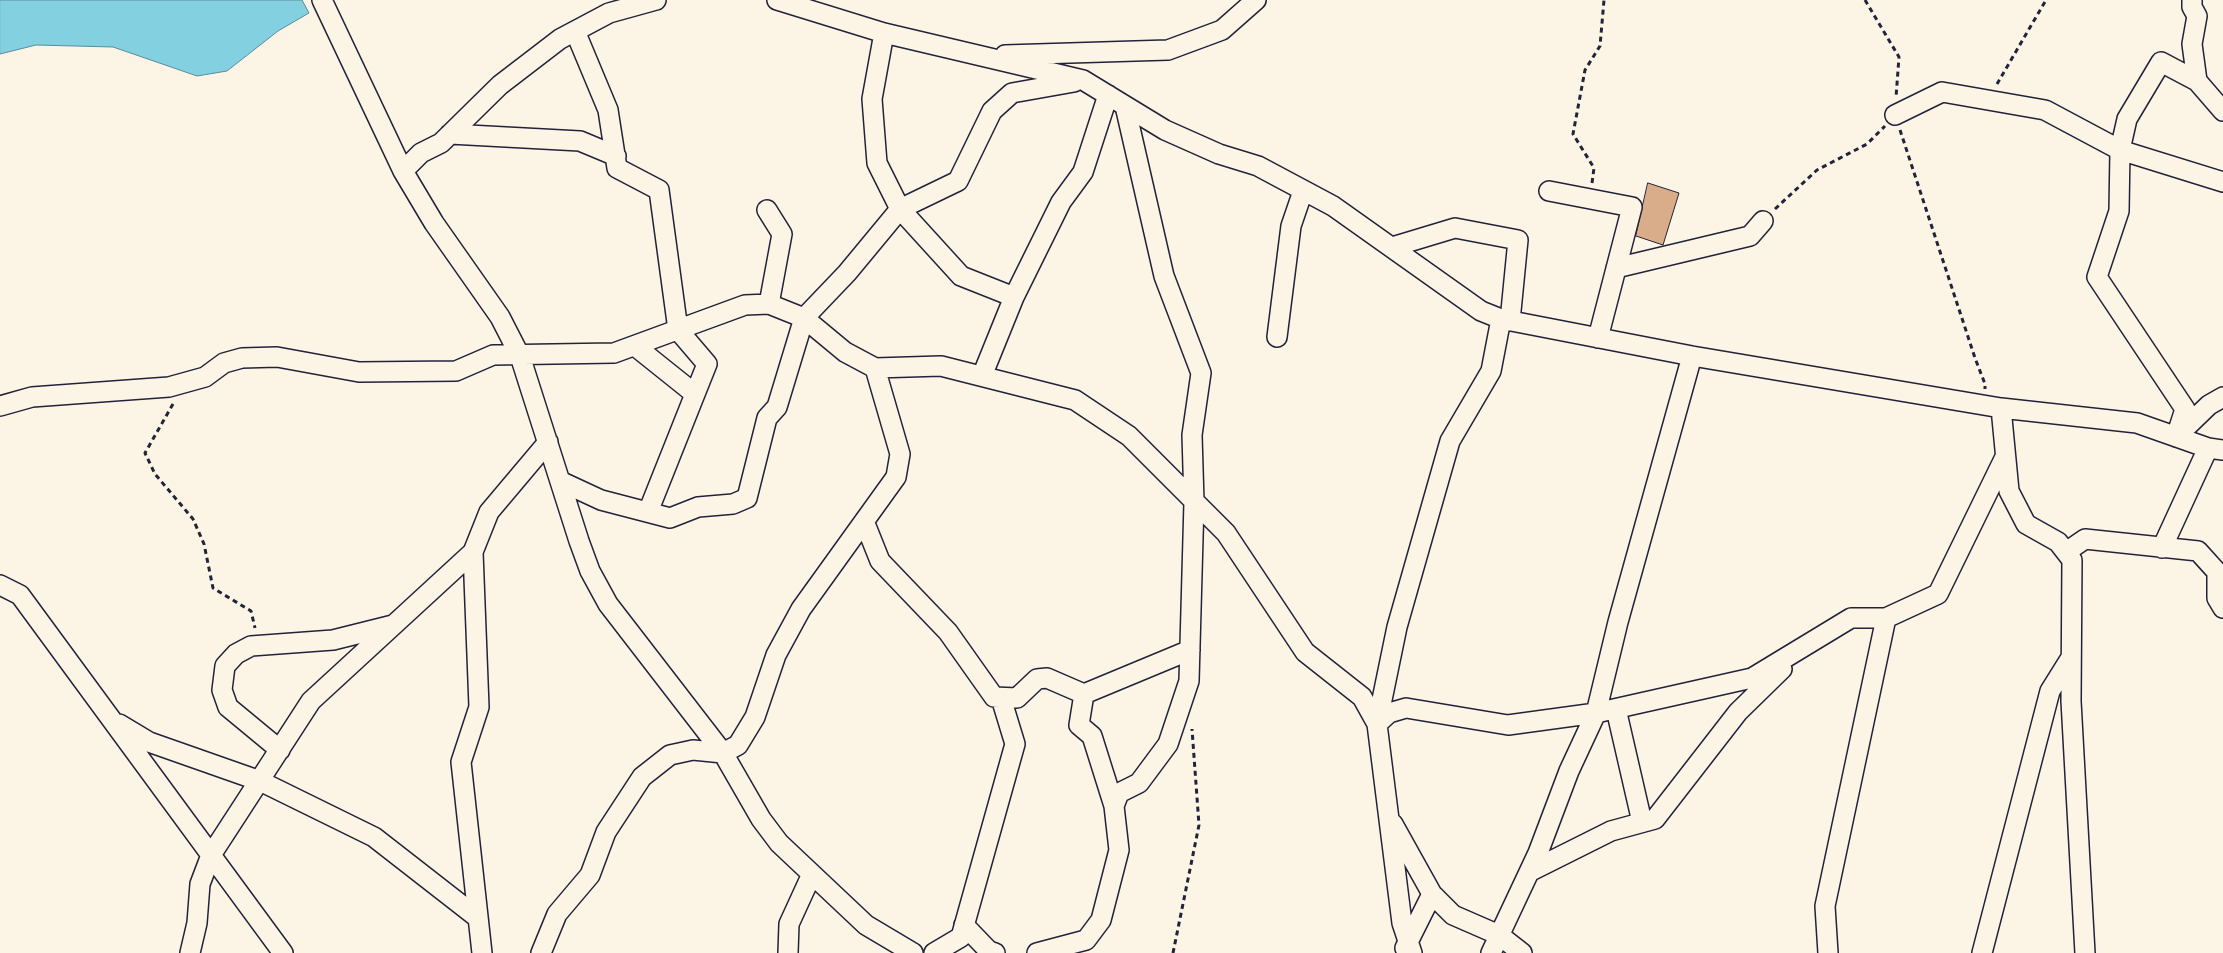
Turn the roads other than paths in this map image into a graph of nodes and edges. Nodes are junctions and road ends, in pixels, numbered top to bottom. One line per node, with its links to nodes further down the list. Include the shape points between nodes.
1 (322, 0): 18 (street)
2 (656, 0): 6 (street, via 610,13)
3 (776, 0): 7 (street)
4 (1256, 0): 8 (street, via 1222,30 1168,50)
5 (2192, 0): 10 (street, via 2197,16 2192,44)
6 (575, 31): 15 (street, via 500,85); 17 (street, via 608,110)
7 (884, 33): 8 (street); 22 (street, via 872,99 877,163)
8 (978, 56): 9 (street)
9 (1083, 80): 11 (street); 22 (street, via 1012,93 992,111 958,181)
10 (2197, 81): 13 (street); 16 (street, via 2160,62 2127,119)
11 (1108, 95): 12 (street); 27 (street, via 1083,172 1061,202)
12 (1125, 106): 20 (street, via 1165,130 1219,154 1258,166); 48 (street, via 1164,276 1201,373 1192,435)
13 (2223, 111)
14 (1895, 115): 16 (street, via 1942,92 2045,110)
15 (450, 134): 17 (street, via 580,141); 18 (street, via 441,143 421,153)
16 (2120, 150): 19 (street); 43 (street, via 2119,211 2097,277 2186,409)
17 (616, 156): 31 (street, via 617,168 658,190)
18 (403, 171): 35 (street, via 434,223 500,318)
19 (2223, 182)
20 (1303, 191): 25 (street, via 1333,206); 32 (street, via 1291,226)
21 (1550, 191): 26 (street, via 1632,207)
22 (900, 208): 27 (street, via 961,276); 29 (street, via 847,273)
23 (767, 210): 28 (street, via 782,234)
24 (1763, 221): 26 (street, via 1750,236)
25 (1392, 248): 30 (street, via 1481,311); 30 (street, via 1455,228 1518,240)
26 (1616, 268): 33 (street)
27 (1014, 297): 38 (street)
28 (769, 304): 29 (street); 31 (street, via 745,305)
29 (804, 318): 37 (street, via 845,352); 49 (street, via 777,407 767,418 747,498 733,504 698,507 670,518)
30 (1506, 320): 33 (street); 66 (street, via 1491,371 1450,441 1397,627)
31 (678, 330): 34 (street); 39 (street, via 707,364)
32 (1277, 337)
33 (1598, 338): 36 (street)
34 (635, 346): 35 (street, via 614,353); 39 (street)
35 (520, 356): 41 (street, via 494,355 456,371 358,372 277,357 242,358 224,363 205,377 170,387 32,397); 44 (street)
36 (1692, 356): 42 (street); 64 (street)
37 (875, 368): 38 (street, via 941,366); 50 (street, via 900,454 896,477)
38 (982, 376): 48 (street, via 1075,400 1129,436)
39 (695, 394): 49 (street)
40 (2223, 397): 43 (street, via 2209,405)
41 (0, 406)
42 (1992, 406): 43 (street, via 2136,423); 46 (street)
43 (2176, 437): 45 (street)
44 (548, 442): 47 (street); 52 (street, via 489,512)
45 (2215, 449): 51 (street)
46 (2005, 455): 53 (street, via 2009,491 2026,524 2058,542); 56 (street, via 1938,594)
47 (560, 481): 49 (street, via 601,500); 68 (street, via 588,563 608,604)
48 (1194, 502): 59 (street); 66 (street, via 1226,533 1305,652 1362,697)
49 (648, 512)
50 (864, 521): 62 (street, via 880,561 948,632 994,697); 68 (street, via 801,609 776,656 755,717 738,745)
51 (2162, 548): 53 (street, via 2085,539); 55 (street, via 2198,552 2217,572 2217,598)
52 (473, 552): 57 (street); 77 (street, via 479,707 461,762)
53 (2066, 552): 60 (street, via 2072,560)
54 (0, 585): 65 (street, via 20,595)
55 (2223, 608)
56 (1886, 618): 58 (street, via 1851,618); 93 (street, via 1825,906)
57 (395, 624): 67 (street, via 311,701); 67 (street, via 333,640 251,646 236,654 225,666 222,690 228,707)
58 (1804, 647): 63 (street, via 1752,678); 72 (street, via 1738,712 1655,819)
59 (1190, 650): 61 (street); 70 (street, via 1189,681 1168,744 1139,782 1119,793)
60 (2070, 659): 94 (street, via 2050,691); 95 (street)
61 (1084, 694): 62 (street, via 1047,678 1036,679 1017,698); 70 (street, via 1079,724 1092,736)
62 (1001, 698): 78 (street, via 1015,744)
63 (1616, 709): 64 (street); 72 (street)
64 (1596, 713): 66 (street, via 1508,725 1406,708 1389,713); 74 (street)
65 (111, 719): 69 (street, via 149,742); 73 (street)
66 (1377, 724): 71 (street)
67 (280, 750): 69 (street)
68 (723, 753): 75 (street, via 761,819); 85 (street, via 693,750 670,755 642,777 606,832 590,875 557,914)
69 (260, 781): 73 (street); 77 (street, via 374,837)
70 (1114, 806): 90 (street, via 1119,850 1101,920 1086,940)
71 (1388, 816): 76 (street); 80 (street)
72 (1642, 822): 74 (street, via 1611,831)
73 (211, 855): 82 (street, via 200,884 197,923); 83 (street)
74 (1529, 872): 79 (street)
75 (811, 876): 81 (street, via 866,925); 86 (street, via 789,924)
76 (1432, 894): 79 (street, via 1453,915); 80 (street)
77 (478, 918): 84 (street)
78 (964, 925): 88 (street, via 961,937); 89 (street, via 989,951)
79 (1499, 935): 91 (street); 92 (street)
80 (1407, 949)
81 (908, 950): 87 (street)
82 (190, 953)
83 (283, 953)
84 (482, 953)
85 (541, 953)
86 (788, 953)
87 (885, 953)
88 (934, 953)
89 (995, 953)
90 (1038, 953)
91 (1491, 953)
92 (1522, 953)
93 (1828, 953)
94 (1982, 953)
95 (2085, 953)

